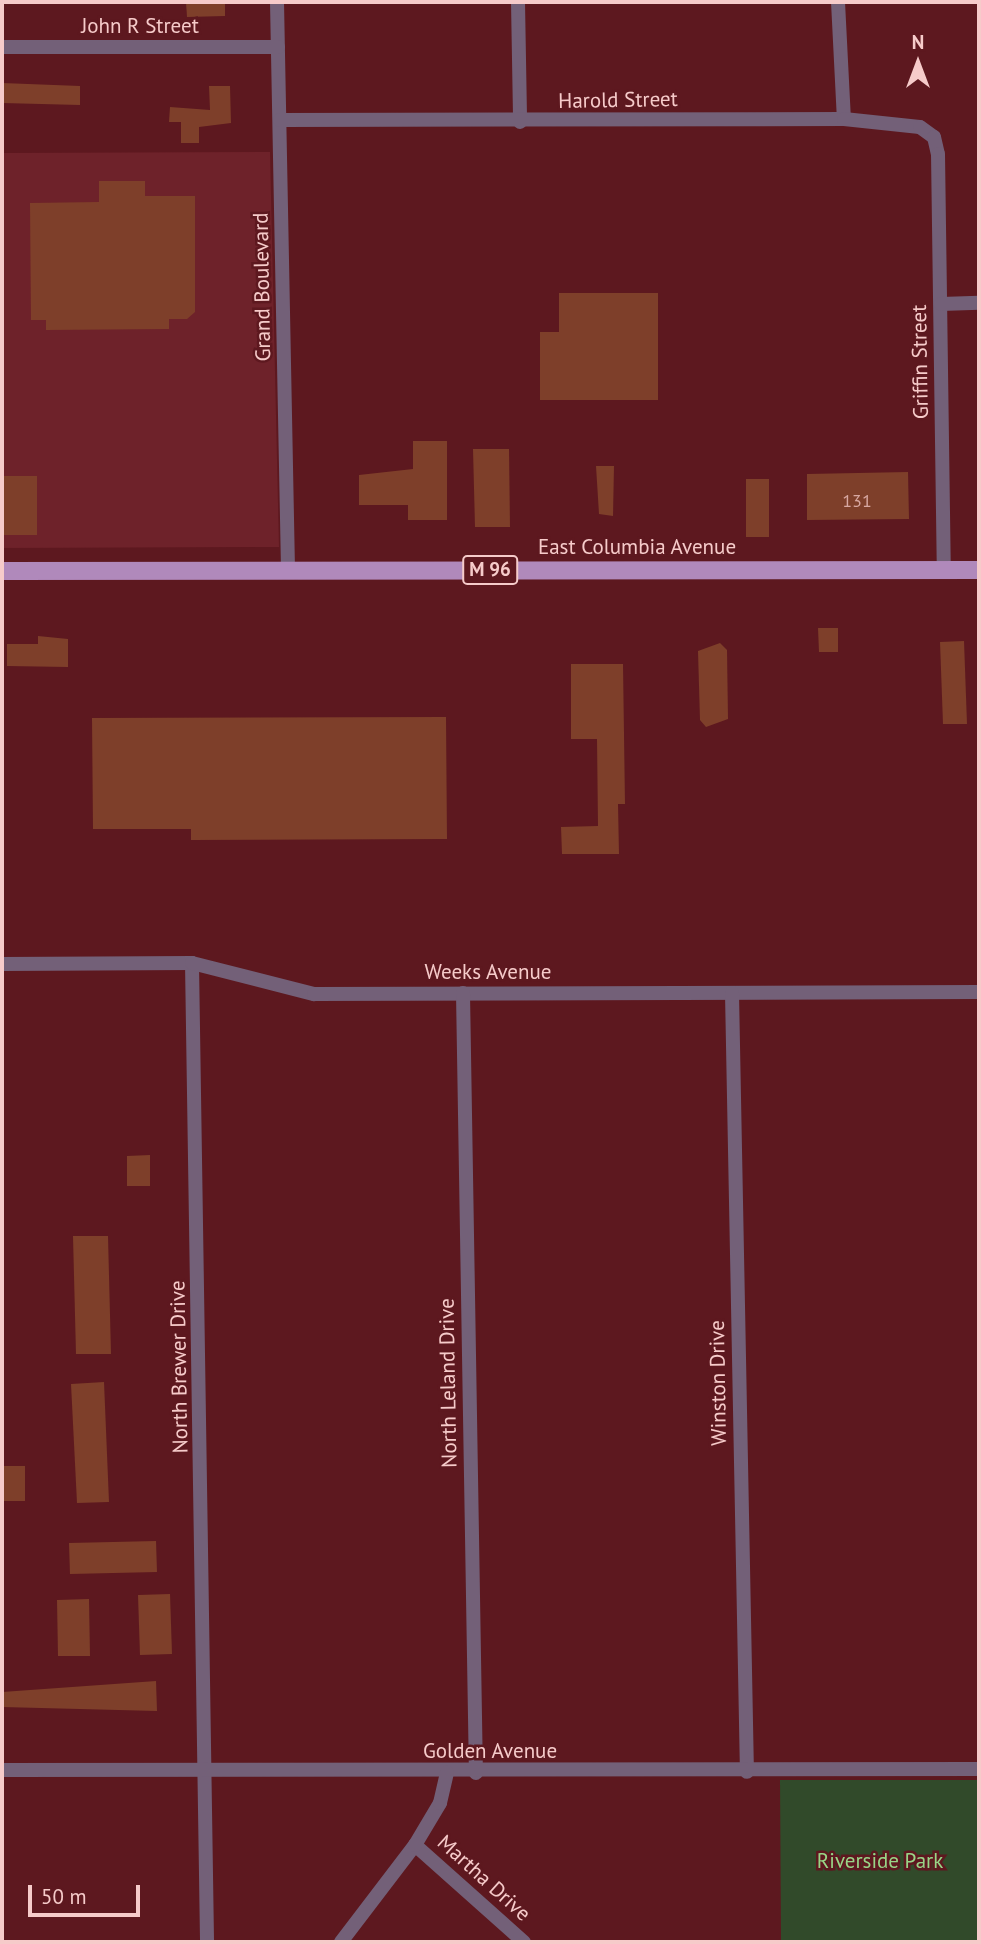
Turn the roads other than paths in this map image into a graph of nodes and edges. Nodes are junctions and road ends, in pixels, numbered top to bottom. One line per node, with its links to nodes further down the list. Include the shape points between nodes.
1 (277, 2): 5 (street, Grand Boulevard)
2 (519, 2): 8 (street)
3 (838, 2): 6 (street)
4 (2, 47): 5 (street, John R Street)
5 (278, 47): 7 (street, Grand Boulevard)
6 (844, 119): 8 (street, Harold Street); 9 (street, Harold Street, via 920,127 934,137)
7 (280, 120): 8 (street, Harold Street); 15 (street, Grand Boulevard)
8 (520, 122)
9 (938, 154): 11 (street, Griffin Street)
10 (979, 303): 11 (street)
11 (941, 304): 12 (street, Griffin Street)
12 (944, 570): 13 (main road, East Columbia Avenue / M 96); 15 (main road, East Columbia Avenue / M 96)
13 (979, 570)
14 (2, 572): 15 (main road, East Columbia Avenue / M 96)
15 (288, 572)
16 (192, 962): 17 (street, Weeks Avenue); 19 (street, Weeks Avenue, via 291,993); 23 (street, North Brewer Drive)
17 (2, 964)
18 (979, 992): 20 (street, Weeks Avenue)
19 (463, 993): 20 (street, Weeks Avenue); 26 (street, North Leland Drive)
20 (732, 993): 24 (street, Winston Drive)
21 (979, 1769): 24 (street, Golden Avenue)
22 (2, 1770): 23 (street, Golden Avenue)
23 (206, 1770): 25 (street, Golden Avenue); 28 (street, North Brewer Drive)
24 (747, 1772): 26 (street, Golden Avenue)
25 (447, 1773): 26 (street, Golden Avenue); 27 (street, via 440,1803)
26 (476, 1773)
27 (415, 1845): 29 (street); 30 (street, Martha Drive)
28 (206, 1942)
29 (341, 1942)
30 (524, 1942)

